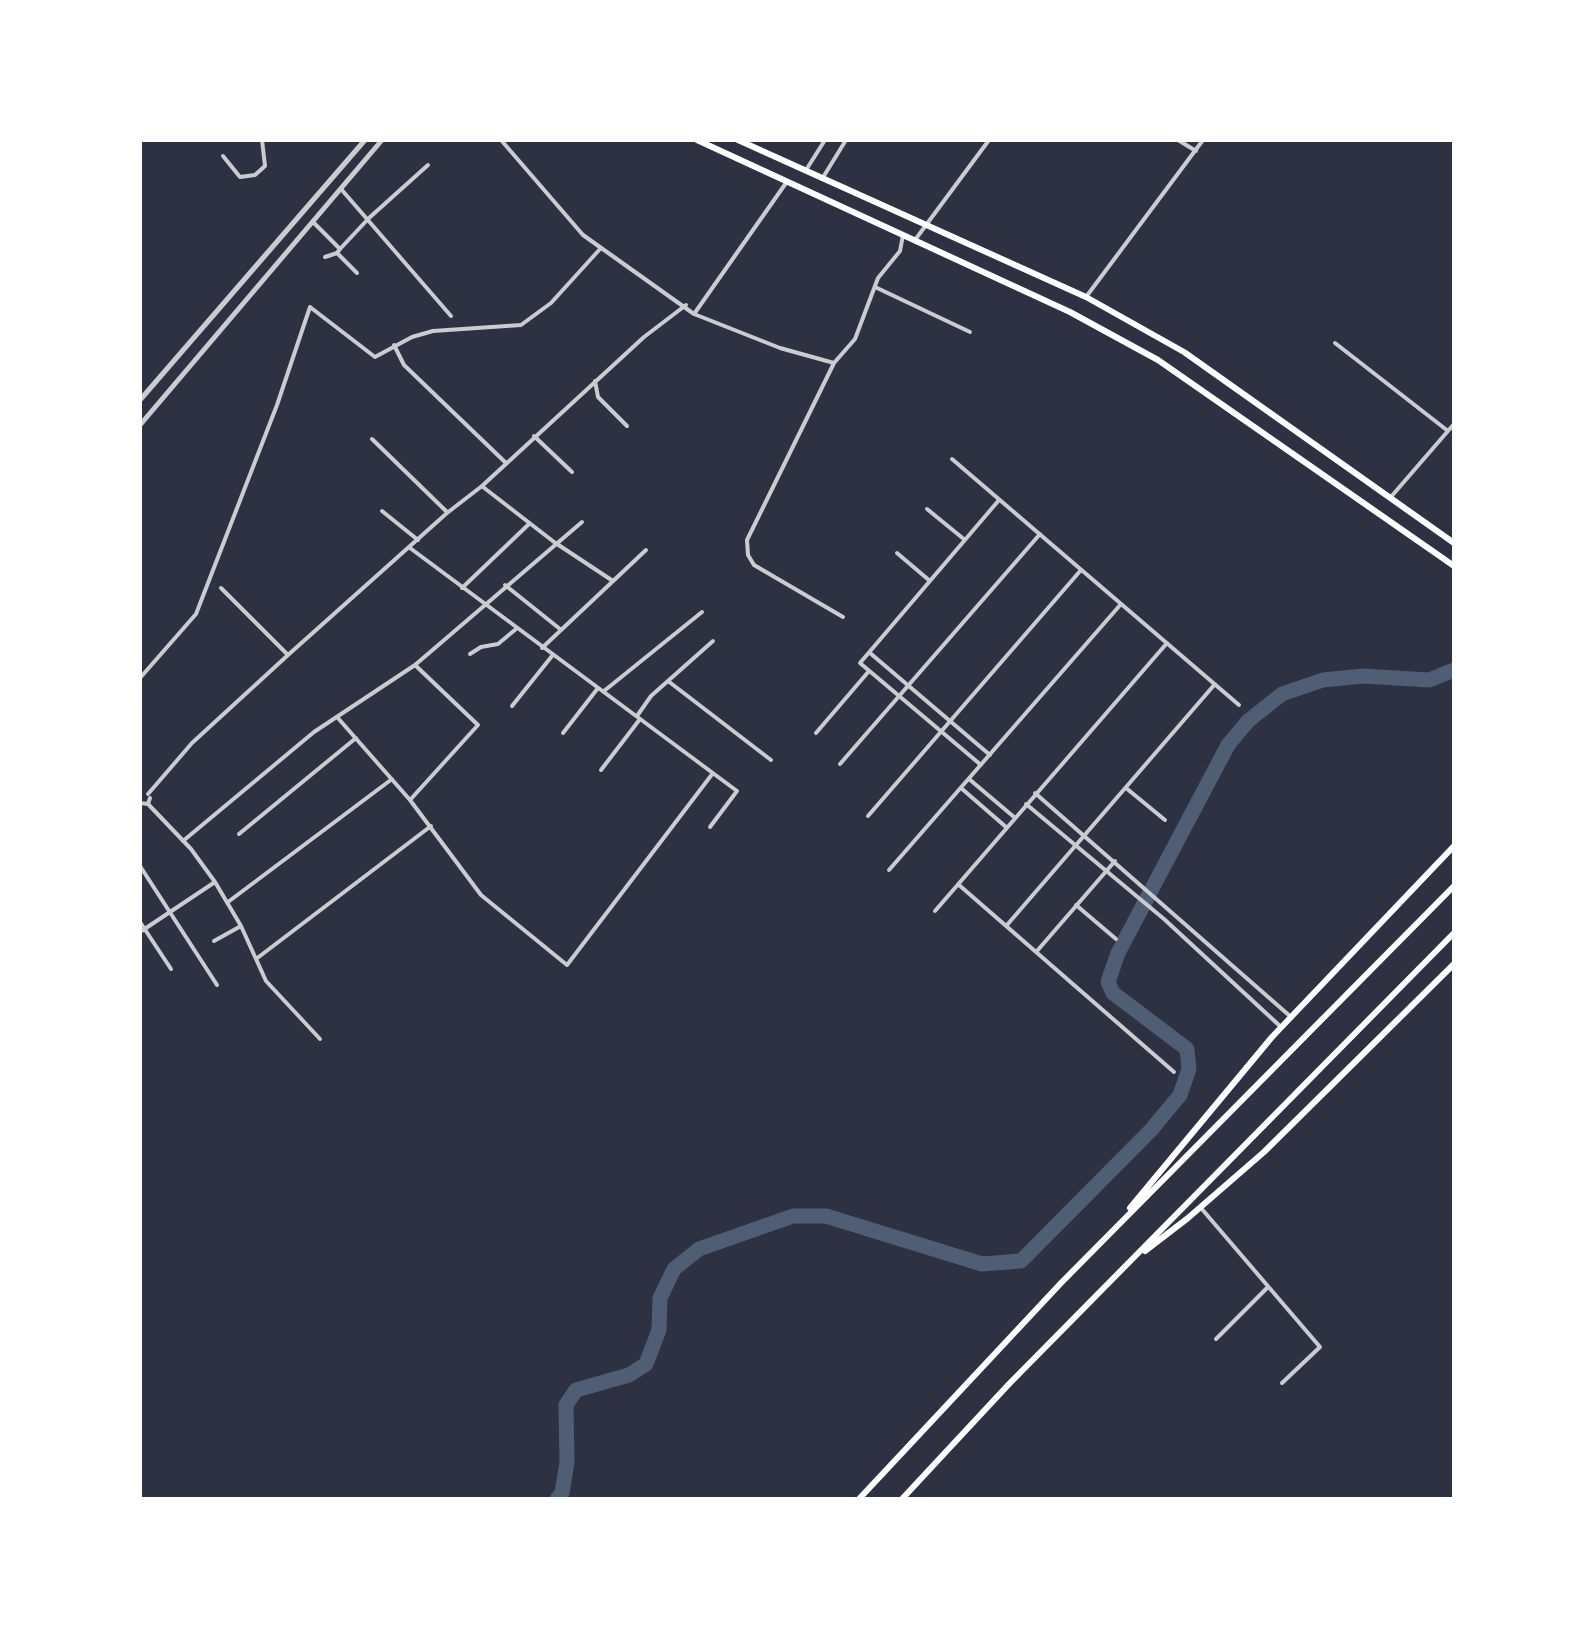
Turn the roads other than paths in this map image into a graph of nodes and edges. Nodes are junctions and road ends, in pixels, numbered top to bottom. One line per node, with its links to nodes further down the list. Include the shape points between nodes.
1 (262, 140): 13 (street, via 265,166 255,175 240,177)
2 (365, 140): 34 (street)
3 (382, 140): 18 (street)
4 (501, 140): 24 (street)
5 (697, 140): 17 (main road)
6 (825, 140): 15 (street)
7 (846, 140): 16 (street)
8 (989, 140): 21 (street)
9 (1178, 140): 12 (street)
10 (1203, 140): 12 (street)
11 (742, 141): 15 (main road)
12 (1196, 150): 29 (street)
13 (223, 156)
14 (428, 166): 19 (street)
15 (805, 172): 16 (main road)
16 (822, 179): 21 (main road)
17 (786, 184): 22 (main road); 31 (street)
18 (341, 188): 19 (street); 20 (street)
19 (369, 218): 25 (street); 32 (street)
20 (313, 222): 25 (street); 37 (street)
21 (927, 223): 23 (street); 29 (main road)
22 (904, 235): 23 (main road); 28 (street)
23 (915, 240): 66 (main road, via 1158,360)
24 (600, 249): 30 (street); 36 (street, via 521,326 433,330)
25 (338, 251): 26 (street); 27 (street)
26 (325, 257)
27 (357, 273)
28 (874, 286): 33 (street); 38 (street, via 855,340)
29 (1086, 297): 51 (main road, via 1184,352)
30 (686, 305): 31 (street); 39 (street)
31 (694, 314): 38 (street)
32 (451, 316)
33 (970, 332)
34 (196, 336): 37 (street); 40 (street)
35 (1335, 343): 44 (street)
36 (394, 345): 48 (street, via 404,365); 88 (street, via 375,357 310,308 196,614)
37 (208, 346): 42 (street)
38 (834, 363): 76 (street, via 747,540 754,564)
39 (594, 382): 43 (street, via 598,397); 45 (street)
40 (140, 400)
41 (1454, 424): 44 (street)
42 (140, 425)
43 (627, 426)
44 (1448, 431): 51 (street)
45 (534, 436): 48 (street); 49 (street)
46 (372, 438): 55 (street)
47 (952, 459): 52 (street)
48 (506, 463): 50 (street)
49 (572, 472)
50 (482, 486): 55 (street); 57 (street)
51 (1390, 498): 62 (main road)
52 (999, 500): 58 (street); 60 (street)
53 (927, 509): 60 (street)
54 (382, 511): 59 (street)
55 (447, 513): 59 (street)
56 (582, 522): 61 (street)
57 (529, 524): 61 (street); 72 (street)
58 (1040, 534): 67 (street); 91 (street)
59 (418, 540): 63 (street)
60 (965, 540): 69 (street)
61 (554, 542): 68 (street); 70 (street)
62 (1454, 543)
63 (410, 548): 72 (street); 84 (street)
64 (646, 550): 68 (street)
65 (897, 553): 69 (street)
66 (1454, 566)
67 (1081, 570): 73 (street); 98 (street)
68 (613, 581): 77 (street)
69 (930, 581): 82 (street)
70 (505, 584): 74 (street); 77 (street)
71 (222, 588): 84 (street)
72 (462, 588): 74 (street)
73 (1121, 604): 80 (street); 103 (street)
74 (484, 605): 78 (street); 86 (street)
75 (702, 612): 92 (street)
76 (843, 617)
77 (560, 628): 81 (street)
78 (516, 629): 81 (street); 83 (street)
79 (713, 641): 89 (street)
80 (1167, 642): 90 (street); 113 (street)
81 (542, 648): 85 (street)
82 (870, 653): 87 (street, via 860,664); 91 (street)
83 (470, 654)
84 (288, 655): 115 (street, via 192,743)
85 (552, 656): 92 (street); 95 (street)
86 (415, 664): 97 (street); 116 (street, via 478,725)
87 (869, 671): 93 (street); 101 (street)
88 (140, 678)
89 (668, 680): 96 (street); 104 (street)
90 (1215, 684): 94 (street); 112 (street)
91 (908, 686): 93 (street); 98 (street)
92 (600, 690): 96 (street); 100 (street)
93 (900, 696): 99 (street); 105 (street)
94 (1239, 705)
95 (512, 706)
96 (638, 717): 107 (street); 108 (street)
97 (336, 718): 102 (street); 127 (street)
98 (950, 721): 99 (street); 103 (street)
99 (942, 731): 106 (street); 119 (street)
100 (563, 733)
101 (816, 733)
102 (356, 738): 109 (street); 125 (street)
103 (990, 755): 106 (street)
104 (772, 760)
105 (840, 764)
106 (981, 765): 110 (street)
107 (601, 770)
108 (713, 773): 122 (street, via 567,965 481,895); 123 (street, via 737,791)
109 (393, 779): 116 (street); 138 (street)
110 (969, 779): 111 (street); 120 (street)
111 (961, 788): 124 (street); 132 (street)
112 (1126, 788): 121 (street); 126 (street)
113 (1035, 792): 117 (street); 126 (street)
114 (140, 794): 115 (street)
115 (148, 794): 118 (street)
116 (410, 800): 122 (street)
117 (1026, 804): 120 (street); 128 (street)
118 (142, 805): 127 (street)
119 (868, 816)
120 (1014, 818): 124 (street)
121 (1165, 820)
122 (431, 826): 153 (street)
123 (710, 827)
124 (1006, 827): 135 (street)
125 (238, 834)
126 (1084, 836): 128 (street); 130 (street)
127 (183, 842): 134 (street)
128 (1076, 845): 133 (street); 145 (street)
129 (1454, 846): 157 (main road)
130 (1115, 861): 133 (street); 137 (street)
131 (140, 866): 142 (street)
132 (889, 870)
133 (1106, 871): 139 (street); 140 (street)
134 (215, 882): 138 (street); 142 (street)
135 (958, 884): 141 (street); 145 (street)
136 (1454, 886): 162 (main road)
137 (1154, 894): 139 (street); 143 (street)
138 (228, 902): 146 (street)
139 (1146, 904): 147 (street)
140 (1076, 906): 150 (street); 152 (street)
141 (935, 911)
142 (172, 913): 148 (street); 156 (street)
143 (1183, 920): 147 (street); 157 (street)
144 (140, 922): 148 (street)
145 (1006, 924): 152 (street)
146 (241, 926): 151 (street); 153 (street)
147 (1175, 929): 158 (street)
148 (142, 931): 155 (street)
149 (1454, 933): 163 (main road)
150 (1116, 939)
151 (214, 942)
152 (1036, 950): 160 (street)
153 (256, 959): 159 (street, via 270,986)
154 (1454, 964): 161 (main road)
155 (170, 969)
156 (217, 985)
157 (1291, 1017): 158 (main road)
158 (1281, 1027): 162 (main road)
159 (320, 1039)
160 (1174, 1072)
161 (1201, 1208): 163 (main road); 164 (street)
162 (1114, 1229): 167 (main road)
163 (1128, 1263): 168 (main road)
164 (1268, 1286): 165 (street); 166 (street, via 1320,1347)
165 (1216, 1340)
166 (1282, 1382)
167 (859, 1499)
168 (902, 1499)

